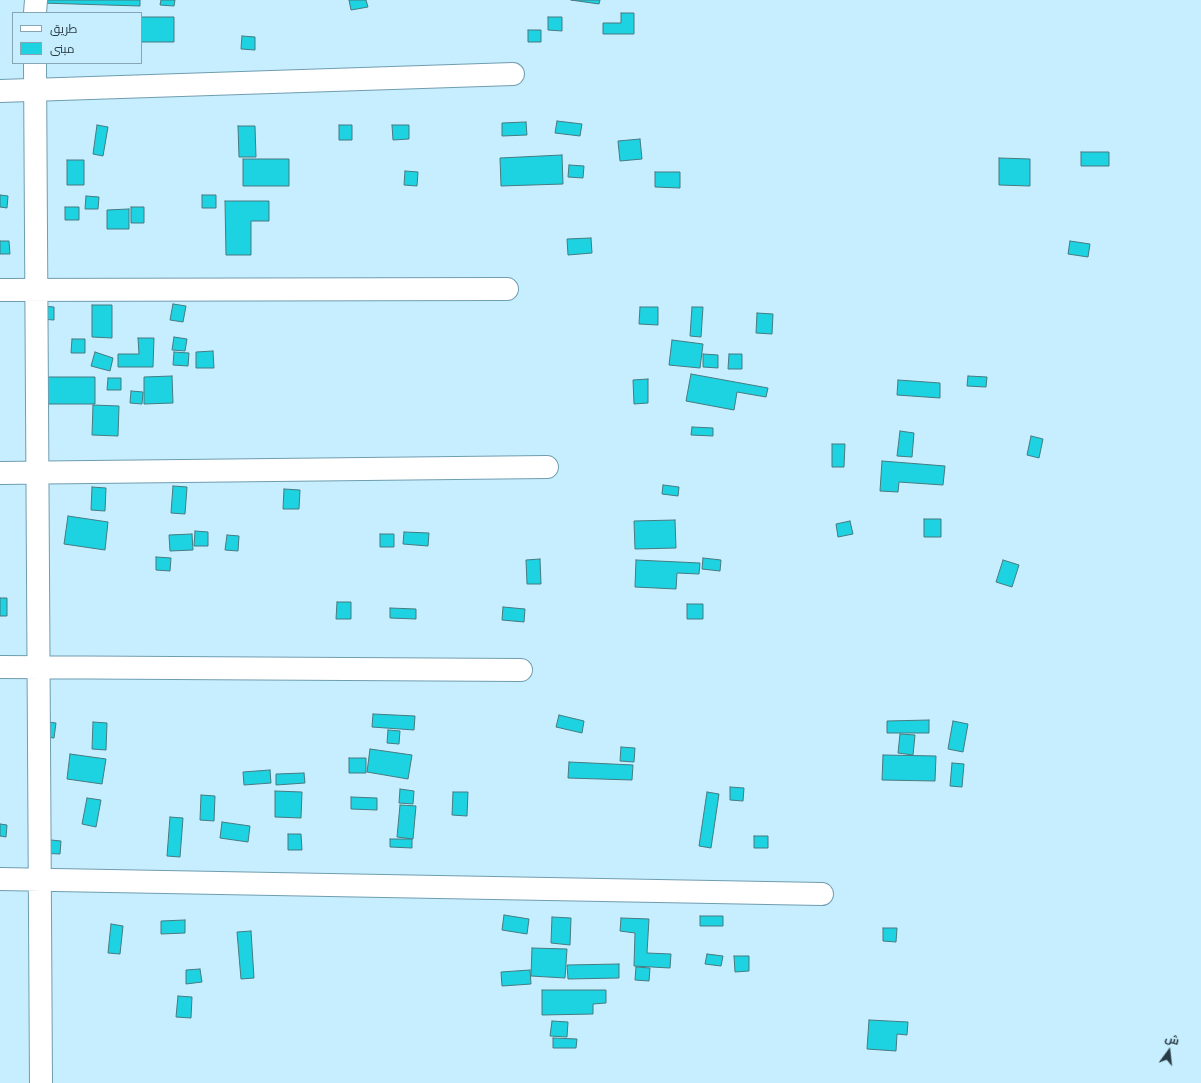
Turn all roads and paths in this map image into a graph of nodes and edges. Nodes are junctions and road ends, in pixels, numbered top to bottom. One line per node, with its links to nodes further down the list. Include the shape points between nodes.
1 (36, 0): 2 (street)
2 (35, 12)
3 (35, 64): 6 (street)
4 (513, 74): 6 (street)
5 (0, 90): 6 (street)
6 (34, 91): 9 (street)
7 (508, 289): 9 (street)
8 (0, 290): 9 (street)
9 (36, 291): 12 (street)
10 (547, 467): 12 (street)
11 (0, 473): 12 (street)
12 (38, 473): 14 (street)
13 (0, 667): 14 (street)
14 (39, 667): 15 (street); 17 (street)
15 (521, 670)
16 (0, 879): 17 (street)
17 (40, 880): 18 (street); 19 (street)
18 (822, 894)
19 (41, 1083)

